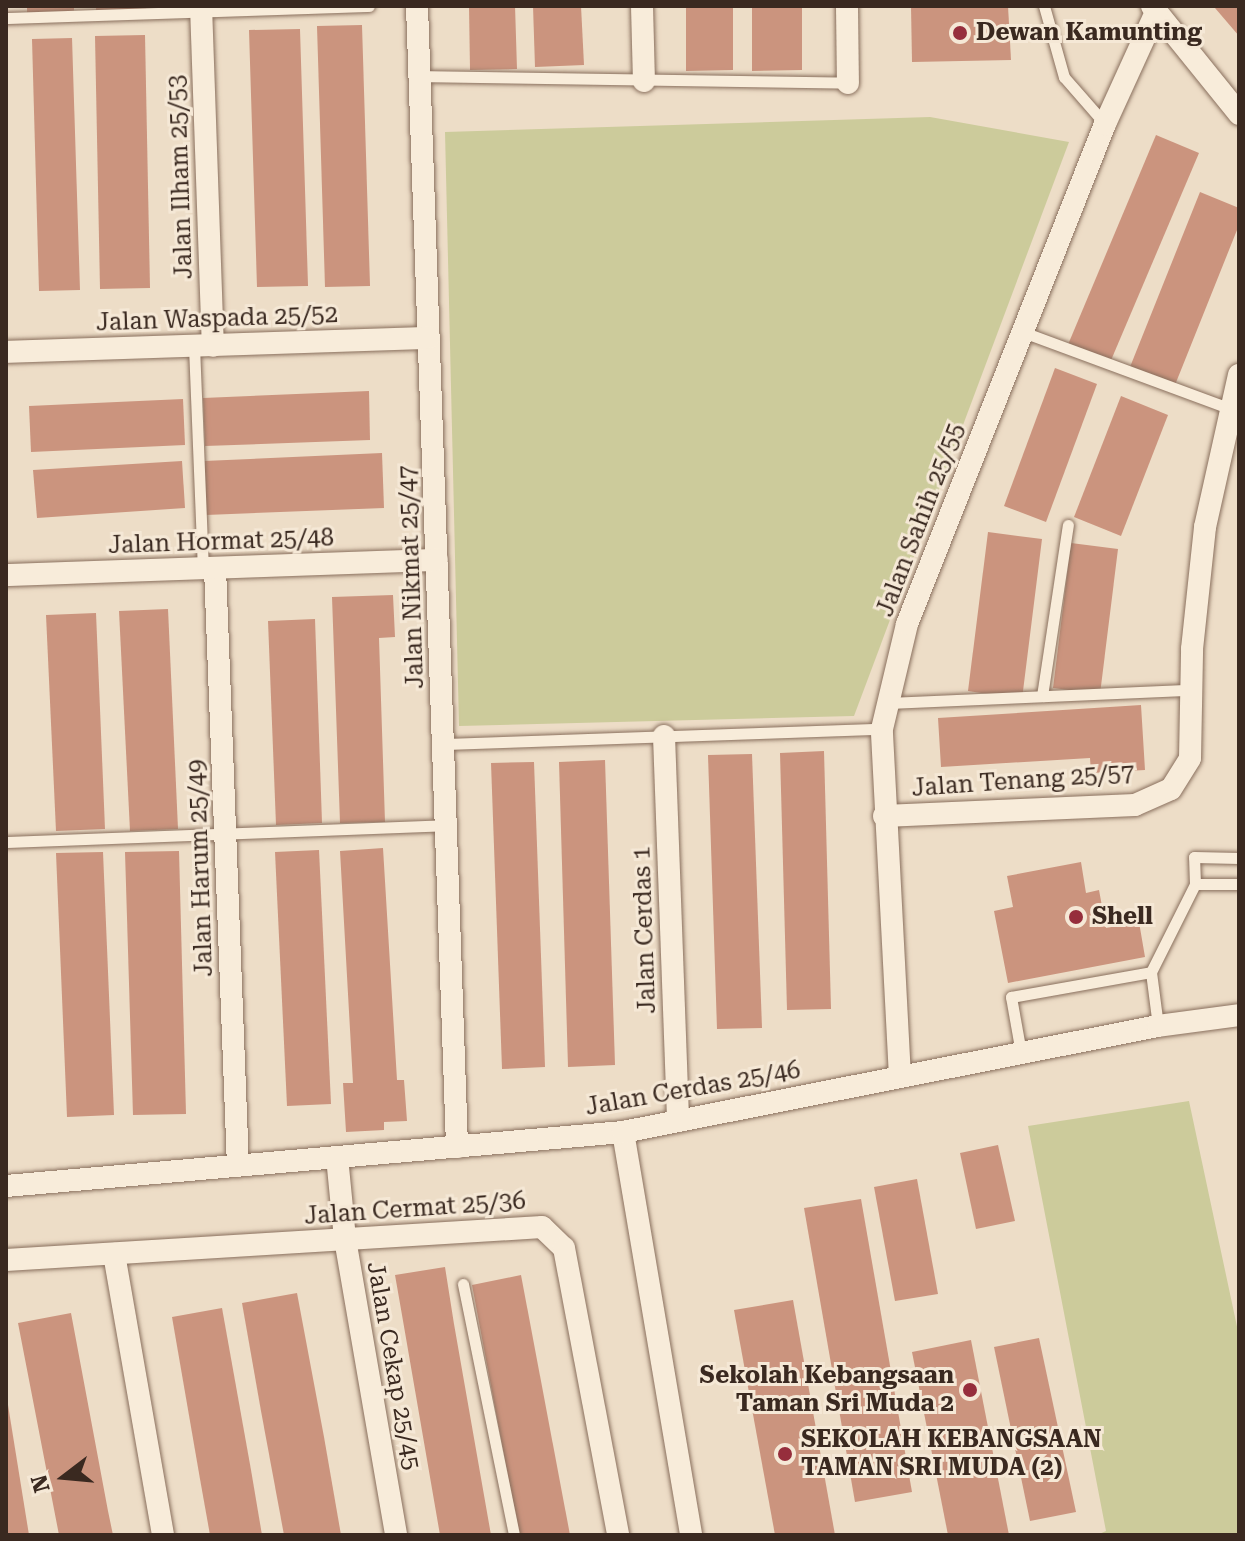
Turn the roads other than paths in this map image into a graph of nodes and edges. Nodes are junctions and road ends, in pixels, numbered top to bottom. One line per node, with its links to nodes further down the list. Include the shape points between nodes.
1 (369, 6): 6 (lane)
2 (417, 6): 9 (street, Jalan Nikmat 25/47)
3 (642, 6): 10 (street)
4 (847, 6): 11 (street)
5 (1044, 6): 13 (lane, via 1064,77)
6 (201, 9): 8 (lane); 16 (street, Jalan Ilham 25/53)
7 (1154, 9): 12 (street); 13 (street, Jalan Sahih 25/55)
8 (6, 18)
9 (420, 76): 10 (lane); 15 (street, Jalan Nikmat 25/47)
10 (644, 81): 11 (lane)
11 (848, 83)
12 (1239, 114)
13 (1105, 124): 14 (street, Jalan Sahih 25/55)
14 (1023, 332): 19 (lane); 26 (street, Jalan Sahih 25/55, via 907,624)
15 (429, 338): 16 (street, Jalan Waspada 25/52); 21 (street, Jalan Nikmat 25/47)
16 (204, 346): 17 (street, Jalan Waspada 25/52); 22 (lane)
17 (6, 352)
18 (1239, 375): 19 (street, Jalan Tenang 25/57)
19 (1228, 408): 24 (street, Jalan Tenang 25/57, via 1205,527)
20 (1068, 525): 25 (lane)
21 (437, 560): 22 (street, Jalan Hormat 25/48); 29 (street, Jalan Nikmat 25/47)
22 (209, 568): 23 (street, Jalan Hormat 25/48); 32 (street, Jalan Harum 25/49)
23 (6, 575)
24 (1191, 690): 25 (lane); 30 (street, Jalan Tenang 25/57, via 1190,758 1171,789 1135,805)
25 (1042, 696): 26 (lane)
26 (888, 703): 27 (street, Jalan Sahih 25/55)
27 (882, 729): 28 (lane); 30 (street, Jalan Sahih 25/55)
28 (664, 736): 29 (lane); 42 (street, Jalan Cerdas 1)
29 (444, 744): 31 (street, Jalan Nikmat 25/47)
30 (884, 816): 41 (street, Jalan Sahih 25/55)
31 (446, 825): 32 (lane); 44 (street, Jalan Nikmat 25/47)
32 (225, 833): 33 (lane); 46 (street, Jalan Harum 25/49)
33 (6, 842)
34 (1239, 858): 35 (lane, via 1194,857)
35 (1195, 884): 36 (lane); 37 (lane)
36 (1239, 884)
37 (1151, 972): 39 (lane); 40 (lane, via 1011,997)
38 (1239, 1015): 39 (street, Jalan Cerdas 25/46)
39 (1158, 1026): 40 (street, Jalan Cerdas 25/46)
40 (1021, 1053): 41 (street, Jalan Cerdas 25/46)
41 (900, 1077): 42 (street, Jalan Cerdas 25/46)
42 (678, 1121): 43 (street, Jalan Cerdas 25/46)
43 (623, 1132): 44 (street, Jalan Cerdas 25/46); 56 (street)
44 (457, 1147): 45 (street, Jalan Cerdas 25/46)
45 (337, 1157): 46 (street, Jalan Cerdas 25/46); 48 (street, Jalan Cekap 25/45)
46 (238, 1166): 47 (street, Jalan Cerdas 25/46)
47 (6, 1186)
48 (345, 1239): 49 (street, Jalan Cermat 25/36); 53 (street, Jalan Cekap 25/45); 55 (street, Jalan Cermat 25/36, via 542,1227 564,1248)
49 (114, 1254): 50 (street, Jalan Cermat 25/36); 52 (street)
50 (6, 1260)
51 (463, 1284): 54 (lane)
52 (163, 1535)
53 (396, 1535)
54 (514, 1535)
55 (618, 1535)
56 (691, 1535)

